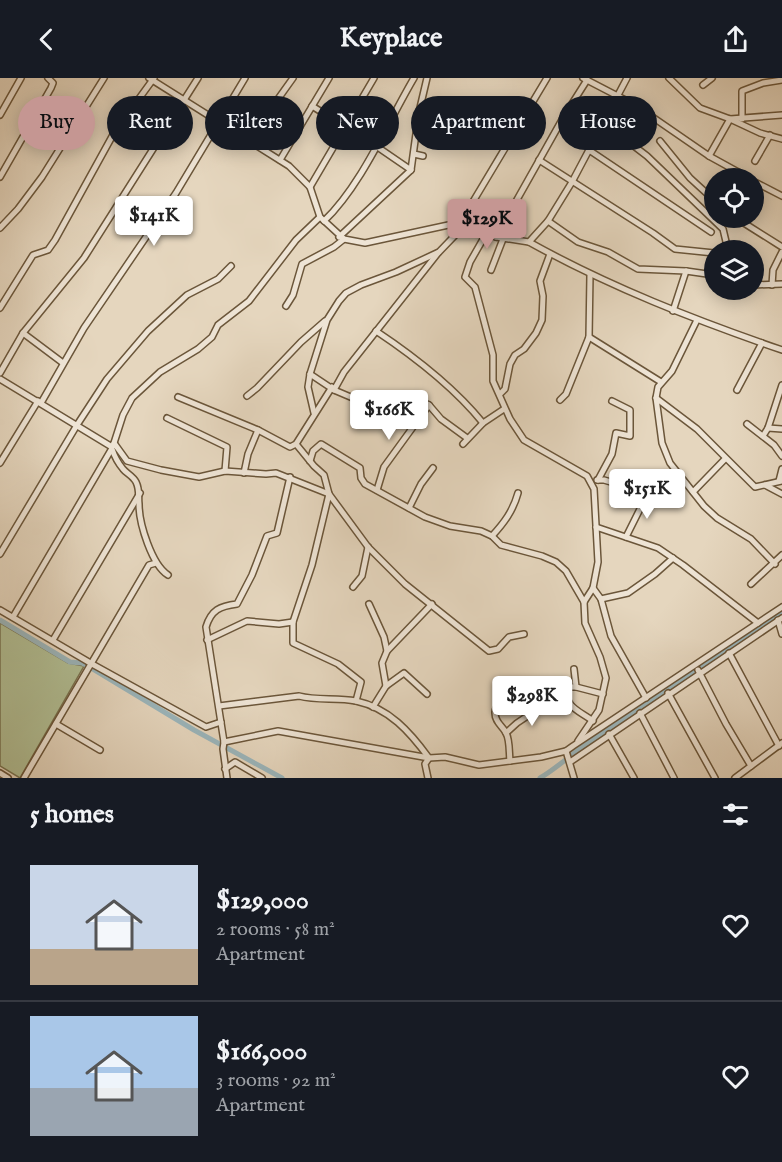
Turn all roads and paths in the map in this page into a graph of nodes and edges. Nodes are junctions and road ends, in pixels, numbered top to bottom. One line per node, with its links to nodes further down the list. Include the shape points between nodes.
1 (21, 78): 29 (street)
2 (48, 78): 59 (street, via 53,82 51,88)
3 (104, 78): 69 (street, via 42,177)
4 (198, 78): 21 (street)
5 (245, 78): 22 (street)
6 (293, 78): 23 (street)
7 (329, 78): 31 (street)
8 (374, 78): 24 (street)
9 (414, 78): 30 (street)
10 (428, 78): 51 (street)
11 (547, 78): 25 (street)
12 (627, 78): 27 (street)
13 (669, 78): 35 (street, via 700,108)
14 (712, 78): 19 (street)
15 (152, 79): 20 (street); 92 (street, via 114,134 55,240 48,250 33,255)
16 (585, 79): 26 (street); 27 (street)
17 (782, 80): 18 (street)
18 (761, 81): 36 (street, via 742,92)
19 (704, 85)
20 (178, 96)
21 (187, 96)
22 (235, 96)
23 (280, 96)
24 (363, 96)
25 (536, 96)
26 (575, 96)
27 (618, 96)
28 (0, 98): 29 (street)
29 (7, 102): 33 (street)
30 (399, 105)
31 (312, 106): 32 (street); 54 (street)
32 (316, 108)
33 (0, 114)
34 (782, 115): 36 (street)
35 (730, 119): 36 (street); 39 (street); 53 (street)
36 (742, 119)
37 (657, 120): 53 (street)
38 (558, 126): 55 (street)
39 (770, 135): 40 (street); 56 (street)
40 (782, 139)
41 (660, 141): 63 (street)
42 (205, 146): 101 (street)
43 (152, 150): 97 (street, via 84,258)
44 (263, 150): 54 (street)
45 (331, 150): 61 (street)
46 (374, 150): 65 (street, via 338,208)
47 (382, 150): 58 (street)
48 (502, 150): 67 (street, via 465,214)
49 (589, 150): 60 (street); 71 (street)
50 (639, 150): 76 (street, via 723,229)
51 (414, 154): 52 (street); 58 (street)
52 (423, 156)
53 (709, 156): 57 (street)
54 (279, 160): 61 (street)
55 (538, 160): 60 (street); 73 (street)
56 (755, 161)
57 (730, 168)
58 (411, 170): 74 (street)
59 (0, 177)
60 (572, 182): 66 (street); 80 (street, via 675,249)
61 (310, 187): 65 (street)
62 (764, 187): 64 (street)
63 (704, 191)
64 (782, 196)
65 (322, 219): 74 (street); 130 (street, via 296,240 249,301 219,325 212,337 160,372 132,398)
66 (548, 221): 77 (street); 85 (street, via 578,242 608,252 638,269)
67 (453, 224): 68 (street); 74 (street, via 365,243)
68 (464, 226): 72 (street); 79 (street)
69 (0, 228)
70 (752, 228): 78 (street)
71 (711, 232)
72 (486, 234): 73 (street); 109 (street, via 465,278 475,287 494,355 493,381)
73 (496, 237): 75 (street)
74 (341, 238): 91 (street, via 334,247 302,264)
75 (503, 239): 77 (street); 84 (street)
76 (726, 240)
77 (529, 242): 82 (street)
78 (782, 247)
79 (439, 252): 94 (street, via 346,293); 96 (street)
80 (704, 252)
81 (782, 252): 90 (street, via 773,270)
82 (550, 254): 87 (street); 109 (street, via 540,281 542,320 524,349 515,355)
83 (231, 266): 122 (street, via 218,279 187,295 148,331 107,379)
84 (491, 270)
85 (686, 271): 86 (street); 93 (street)
86 (704, 274)
87 (590, 275): 93 (street); 98 (street)
88 (782, 284): 90 (street)
89 (764, 285): 90 (street)
90 (772, 285)
91 (286, 306)
92 (0, 308)
93 (673, 311): 95 (street)
94 (327, 320): 103 (street); 110 (street)
95 (697, 320): 99 (street); 105 (street, via 672,371)
96 (376, 331): 107 (street); 120 (street, via 445,382)
97 (23, 333): 101 (street); 102 (street)
98 (589, 337): 105 (street); 113 (street)
99 (762, 343): 100 (street); 108 (street)
100 (782, 350)
101 (63, 363): 115 (street)
102 (0, 373)
103 (310, 374): 107 (street); 118 (street, via 308,387)
104 (0, 379): 115 (street)
105 (661, 382): 112 (street)
106 (782, 385): 123 (street)
107 (333, 388): 116 (street, via 360,401 409,394); 118 (street)
108 (737, 390)
109 (500, 394): 117 (street)
110 (247, 396)
111 (178, 397): 125 (street)
112 (656, 398): 132 (street, via 697,429); 145 (street, via 662,443 670,463)
113 (560, 400)
114 (612, 401): 140 (street, via 630,410 630,436 616,433 612,454)
115 (40, 402): 122 (street); 134 (street)
116 (429, 405): 127 (street); 144 (street, via 384,467)
117 (504, 409): 120 (street); 141 (street, via 524,440)
118 (314, 413): 128 (street)
119 (167, 418): 137 (street, via 227,447)
120 (483, 423): 127 (street)
121 (747, 424): 126 (street)
122 (76, 425): 130 (street); 157 (street)
123 (768, 428): 124 (street); 126 (street)
124 (782, 429)
125 (258, 430): 128 (street, via 286,446); 138 (street)
126 (763, 436): 131 (street)
127 (467, 438): 129 (street)
128 (296, 444): 133 (street)
129 (463, 444)
130 (112, 447): 137 (street, via 127,461 161,470 199,477); 146 (street); 172 (street)
131 (782, 456)
132 (726, 459): 143 (street, via 755,487); 145 (street)
133 (310, 460): 144 (street, via 321,444 360,468 365,484); 149 (street, via 324,475)
134 (0, 463)
135 (433, 468): 152 (street)
136 (782, 469): 142 (street)
137 (225, 471): 138 (street)
138 (244, 473): 139 (street)
139 (290, 477): 149 (street); 179 (street, via 277,533 267,536 237,604 218,607 212,613 206,627)
140 (598, 480): 141 (street); 148 (street)
141 (590, 481): 153 (street)
142 (781, 481): 143 (street)
143 (765, 484): 150 (street)
144 (377, 490): 152 (street)
145 (693, 492): 161 (street, via 717,518 751,539)
146 (140, 493): 160 (street, via 141,521); 178 (street)
147 (518, 493): 154 (street, via 506,521)
148 (648, 493): 151 (street); 155 (street)
149 (329, 494): 156 (street); 174 (street, via 312,565)
150 (782, 494)
151 (656, 498)
152 (410, 508): 154 (street, via 450,526)
153 (596, 527): 155 (street); 165 (street, via 598,562)
154 (492, 536): 167 (street, via 501,545 556,562 566,571)
155 (626, 537): 159 (street, via 658,548)
156 (368, 548): 164 (street, via 362,576); 169 (street)
157 (0, 554)
158 (782, 555): 161 (street)
159 (673, 558): 166 (street, via 627,593); 175 (street)
160 (156, 563): 162 (street); 182 (street, via 149,566)
161 (775, 564): 163 (street)
162 (168, 575)
163 (751, 584)
164 (353, 587)
165 (593, 588): 166 (street); 167 (street)
166 (601, 599): 191 (street, via 608,630)
167 (584, 602): 190 (street, via 585,623 606,678)
168 (369, 604): 180 (street)
169 (432, 604): 176 (street, via 489,651 498,649 510,637); 180 (street)
170 (782, 608): 173 (street)
171 (0, 610): 172 (street)
172 (13, 617): 178 (street)
173 (778, 617): 175 (street); 177 (street); 181 (street)
174 (292, 622): 179 (street, via 247,621); 192 (street, via 293,643 338,664 361,682)
175 (758, 623): 184 (street)
176 (524, 634)
177 (782, 634)
178 (53, 640): 182 (street)
179 (207, 640): 194 (street)
180 (387, 651): 185 (street, via 382,663)
181 (729, 653): 184 (street); 203 (street)
182 (90, 666): 198 (street, via 206,726); 199 (street)
183 (574, 669): 186 (street)
184 (698, 669): 188 (street); 191 (street); 209 (street)
185 (386, 686): 189 (street, via 405,673); 195 (street)
186 (576, 687): 187 (street); 190 (street)
187 (566, 688): 193 (street, via 555,687); 197 (street, via 569,704)
188 (668, 693): 196 (street); 220 (street)
189 (427, 694)
190 (603, 694): 197 (street)
191 (646, 698): 204 (street)
192 (356, 701): 194 (street, via 299,696); 195 (street)
193 (537, 705): 200 (street); 200 (street, via 523,701 496,708 499,725)
194 (219, 706): 198 (street)
195 (373, 707): 207 (street, via 411,733)
196 (640, 713): 201 (street); 219 (street)
197 (593, 721): 204 (street)
198 (221, 722): 202 (street)
199 (56, 724): 205 (street); 214 (street)
200 (506, 733): 208 (street)
201 (609, 734): 206 (street); 218 (street)
202 (224, 742): 207 (street, via 278,730); 210 (street)
203 (780, 744): 209 (street)
204 (573, 746): 206 (street)
205 (100, 750)
206 (568, 756): 208 (street); 212 (street)
207 (429, 758): 208 (street, via 445,757 479,765); 217 (street, via 425,764)
208 (510, 761)
209 (751, 766): 221 (street)
210 (225, 769): 215 (street); 216 (street, via 235,762)
211 (0, 773): 213 (street)
212 (572, 777)
213 (8, 778)
214 (24, 778)
215 (227, 778)
216 (262, 778)
217 (428, 778)
218 (634, 778)
219 (674, 778)
220 (715, 778)
221 (735, 778)

